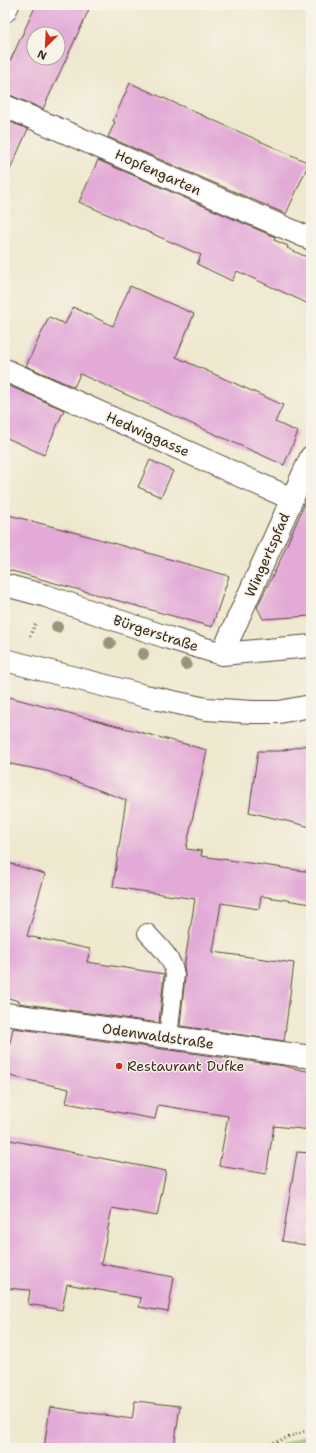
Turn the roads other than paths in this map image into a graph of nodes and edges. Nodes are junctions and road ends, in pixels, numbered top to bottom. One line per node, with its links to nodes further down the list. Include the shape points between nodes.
1 (8, 5): 2 (street)
2 (5, 11)
3 (5, 106): 4 (street, Hopfengarten)
4 (311, 239)
5 (5, 370): 7 (street, Hedwiggasse)
6 (311, 457): 7 (street, Wingertspfad)
7 (292, 499): 10 (street, Wingertspfad)
8 (5, 585): 10 (street, Bürgerstraße)
9 (311, 646): 10 (street, Bürgerstraße)
10 (222, 654)
11 (5, 660): 12 (street, via 206,709 279,712)
12 (311, 706)
13 (147, 933): 15 (lane, via 174,968)
14 (5, 1014): 15 (street, Odenwaldstraße)
15 (168, 1037): 16 (street, Odenwaldstraße)
16 (311, 1057)

